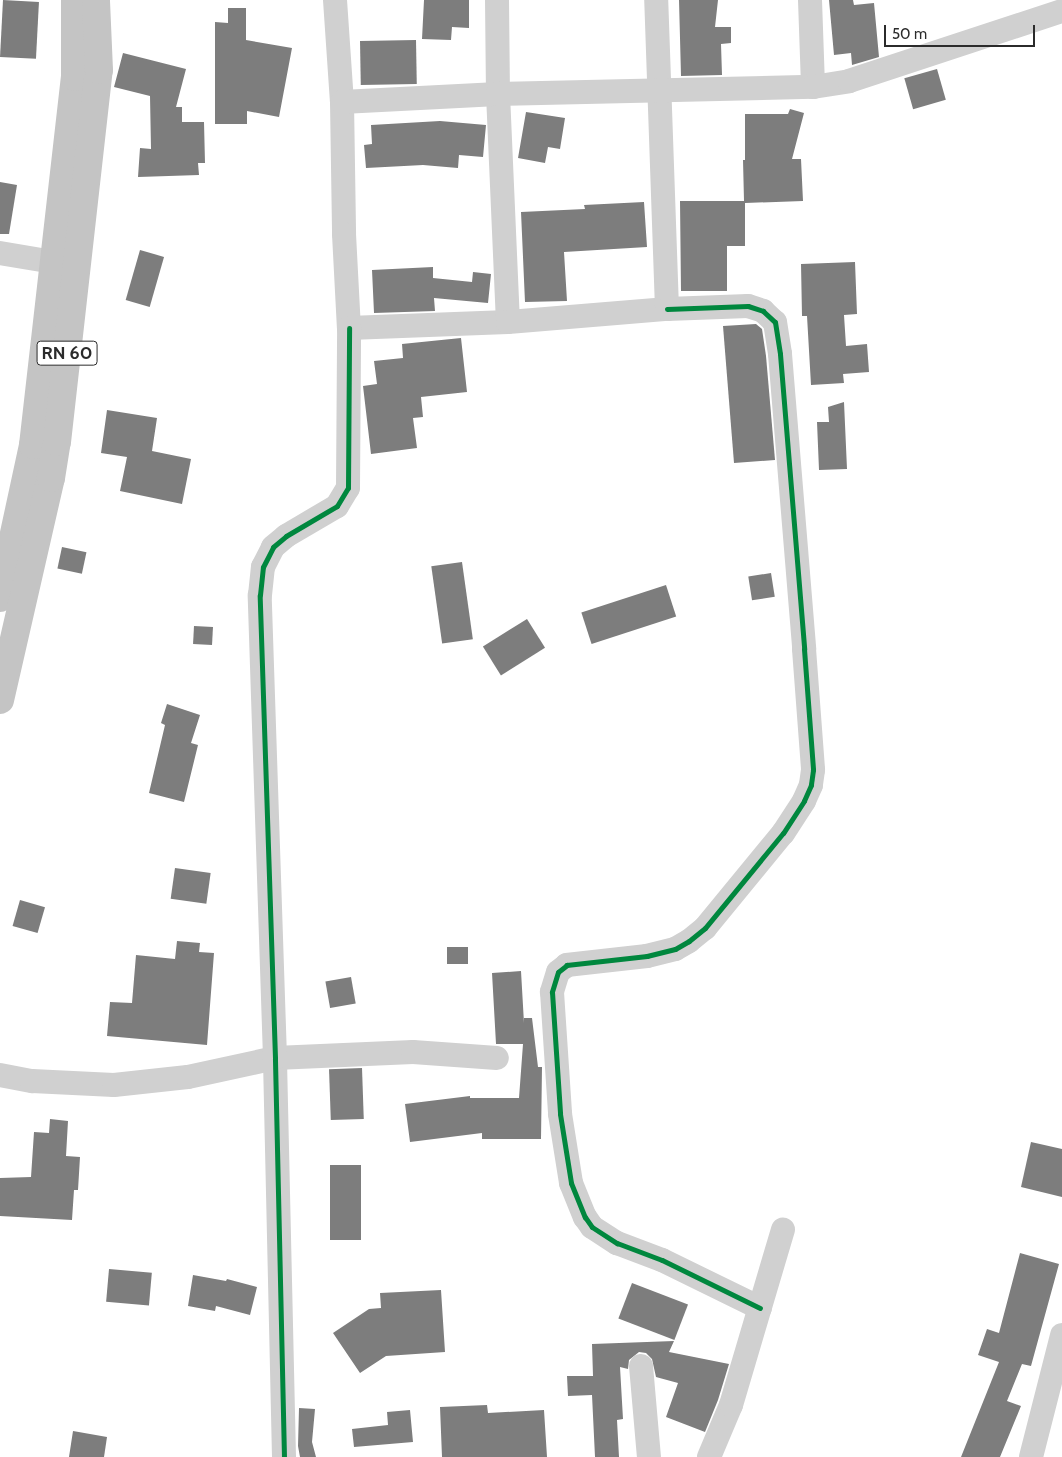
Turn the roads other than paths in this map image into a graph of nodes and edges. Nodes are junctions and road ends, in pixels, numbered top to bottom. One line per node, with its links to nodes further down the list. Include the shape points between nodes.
1 (75, 0): 13 (main road, RN 60, via 75,77)
2 (96, 0): 18 (main road, RN 60, via 99,70 57,442)
3 (335, 0): 11 (street)
4 (497, 0): 10 (street)
5 (656, 0): 9 (street)
6 (810, 0): 8 (street)
7 (1062, 10): 8 (street, via 857,79)
8 (813, 87): 9 (street)
9 (660, 90): 10 (street); 14 (street)
10 (498, 94): 11 (street); 15 (street)
11 (342, 102): 16 (street)
12 (0, 253): 13 (street)
13 (53, 262): 17 (main road, RN 60, via 32,453)
14 (667, 309): 15 (street); 23 (street, via 748,306 763,310 775,322 813,770 804,801 783,833 705,928 690,940 675,949 647,956 567,965 558,972 552,992 560,1114 571,1183 592,1227 617,1243 662,1260)
15 (508, 322): 16 (street)
16 (349, 328): 19 (street, via 348,488 337,506 273,547 263,567 260,595)
17 (0, 598)
18 (0, 700)
19 (276, 1058): 20 (street, via 413,1052); 21 (street, via 188,1077 114,1085 32,1081); 26 (street)
20 (497, 1058)
21 (0, 1075)
22 (783, 1230): 23 (street)
23 (760, 1308): 28 (street, via 731,1405)
24 (1062, 1335): 29 (street)
25 (641, 1366): 27 (street)
26 (284, 1457)
27 (650, 1457)
28 (709, 1457)
29 (1031, 1457)

